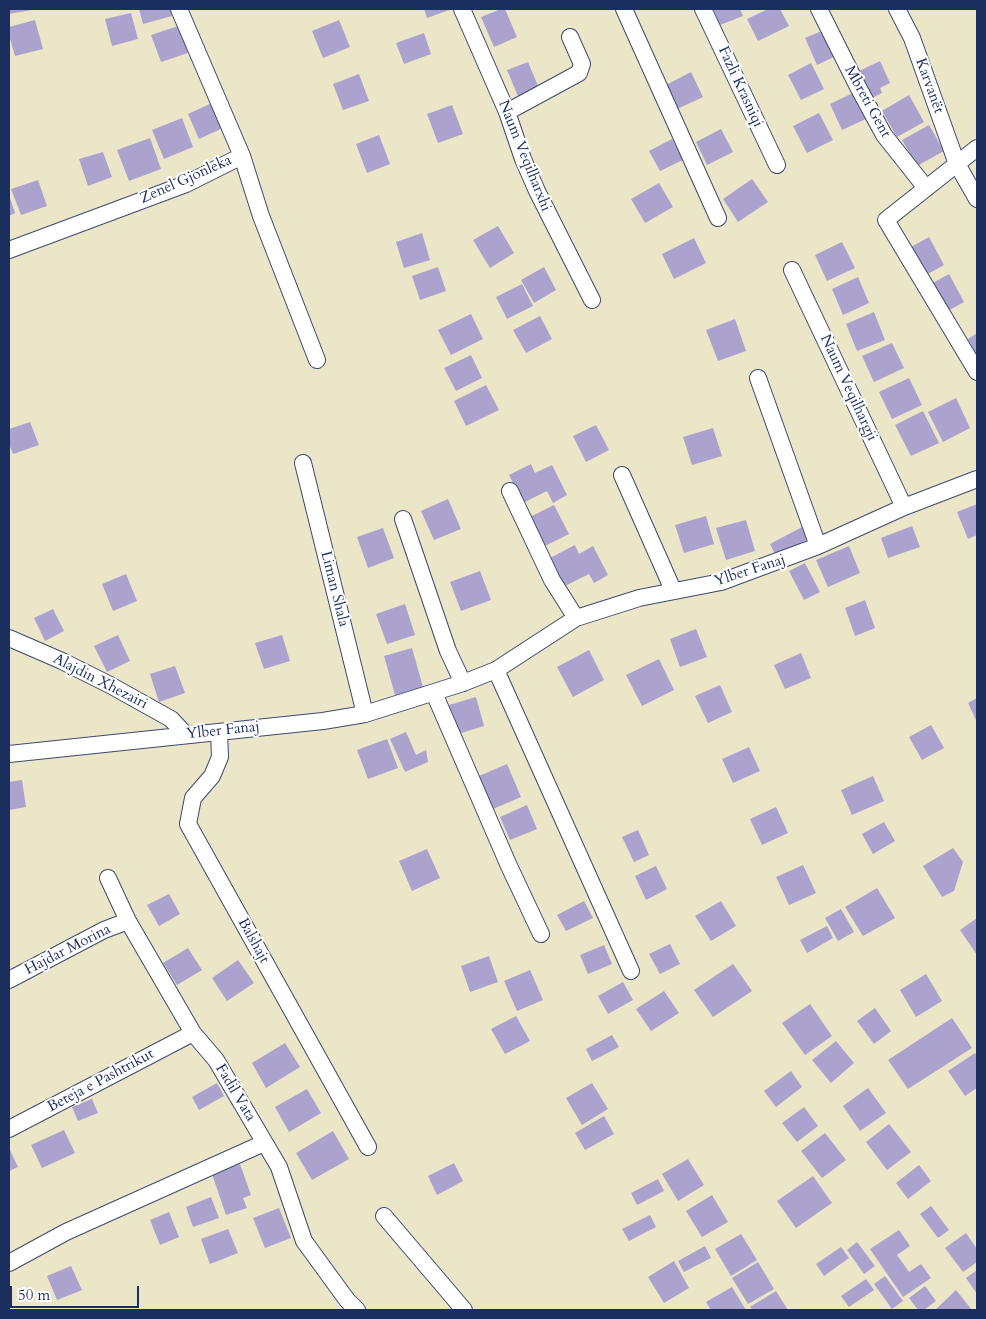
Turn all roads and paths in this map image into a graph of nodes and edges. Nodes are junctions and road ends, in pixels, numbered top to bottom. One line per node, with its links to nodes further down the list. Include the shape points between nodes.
1 (179, 9): 10 (street, Zenel Gjonleka)
2 (462, 9): 8 (street, Naum Veqilharxhi)
3 (624, 9): 15 (street)
4 (703, 9): 12 (street, Fazli Krasniqi)
5 (819, 9): 13 (street, Mbreti Gent, via 884,135)
6 (897, 9): 11 (street, Karvanët, via 912,38)
7 (570, 37): 8 (street, via 582,64 579,74)
8 (507, 112): 18 (street, Naum Veqilharxhi, via 537,191)
9 (977, 148): 11 (street)
10 (242, 156): 16 (street, Zenel Gjonleka, via 186,184); 19 (street, via 261,216)
11 (957, 164): 13 (street); 14 (street, Karvanët)
12 (778, 165)
13 (926, 188): 20 (street, via 886,220)
14 (977, 199)
15 (718, 218)
16 (9, 250)
17 (792, 270): 26 (street, Naum Veqilhargji)
18 (592, 300)
19 (317, 360)
20 (977, 372)
21 (758, 378): 28 (street)
22 (303, 463): 35 (street, Liman Shala)
23 (622, 475): 29 (street)
24 (977, 478): 26 (street, Ylber Fanaj)
25 (510, 491): 30 (street, via 552,580)
26 (904, 507): 28 (street, Ylber Fanaj)
27 (403, 520): 33 (street, via 448,651)
28 (818, 546): 29 (street, Ylber Fanaj, via 721,582)
29 (673, 590): 30 (street, Ylber Fanaj)
30 (576, 618): 32 (street, Ylber Fanaj)
31 (9, 638): 37 (street, Alajdin Xhezairi, via 110,685 171,720)
32 (496, 670): 33 (street, Ylber Fanaj); 42 (street)
33 (463, 683): 34 (street, Ylber Fanaj)
34 (434, 693): 35 (street, Ylber Fanaj); 41 (street)
35 (365, 714): 36 (street, Ylber Fanaj)
36 (219, 732): 37 (street, Ylber Fanaj); 47 (street, Balshajt, via 220,757 212,776 193,798 188,824)
37 (186, 735): 38 (street, Ylber Fanaj)
38 (9, 754)
39 (108, 878): 40 (street, Fadil Vata)
40 (128, 921): 43 (street, Hajdar Morina, via 104,930); 44 (street, Fadil Vata)
41 (541, 934)
42 (631, 971)
43 (9, 980)
44 (193, 1033): 45 (street, Beteja e Pashtrikut); 46 (street, Fadil Vata, via 216,1060)
45 (9, 1129)
46 (264, 1143): 49 (street, via 66,1232); 50 (street, Fadil Vata, via 279,1167 304,1241)
47 (368, 1147)
48 (384, 1216): 51 (street)
49 (9, 1263)
50 (357, 1310)
51 (464, 1310)

